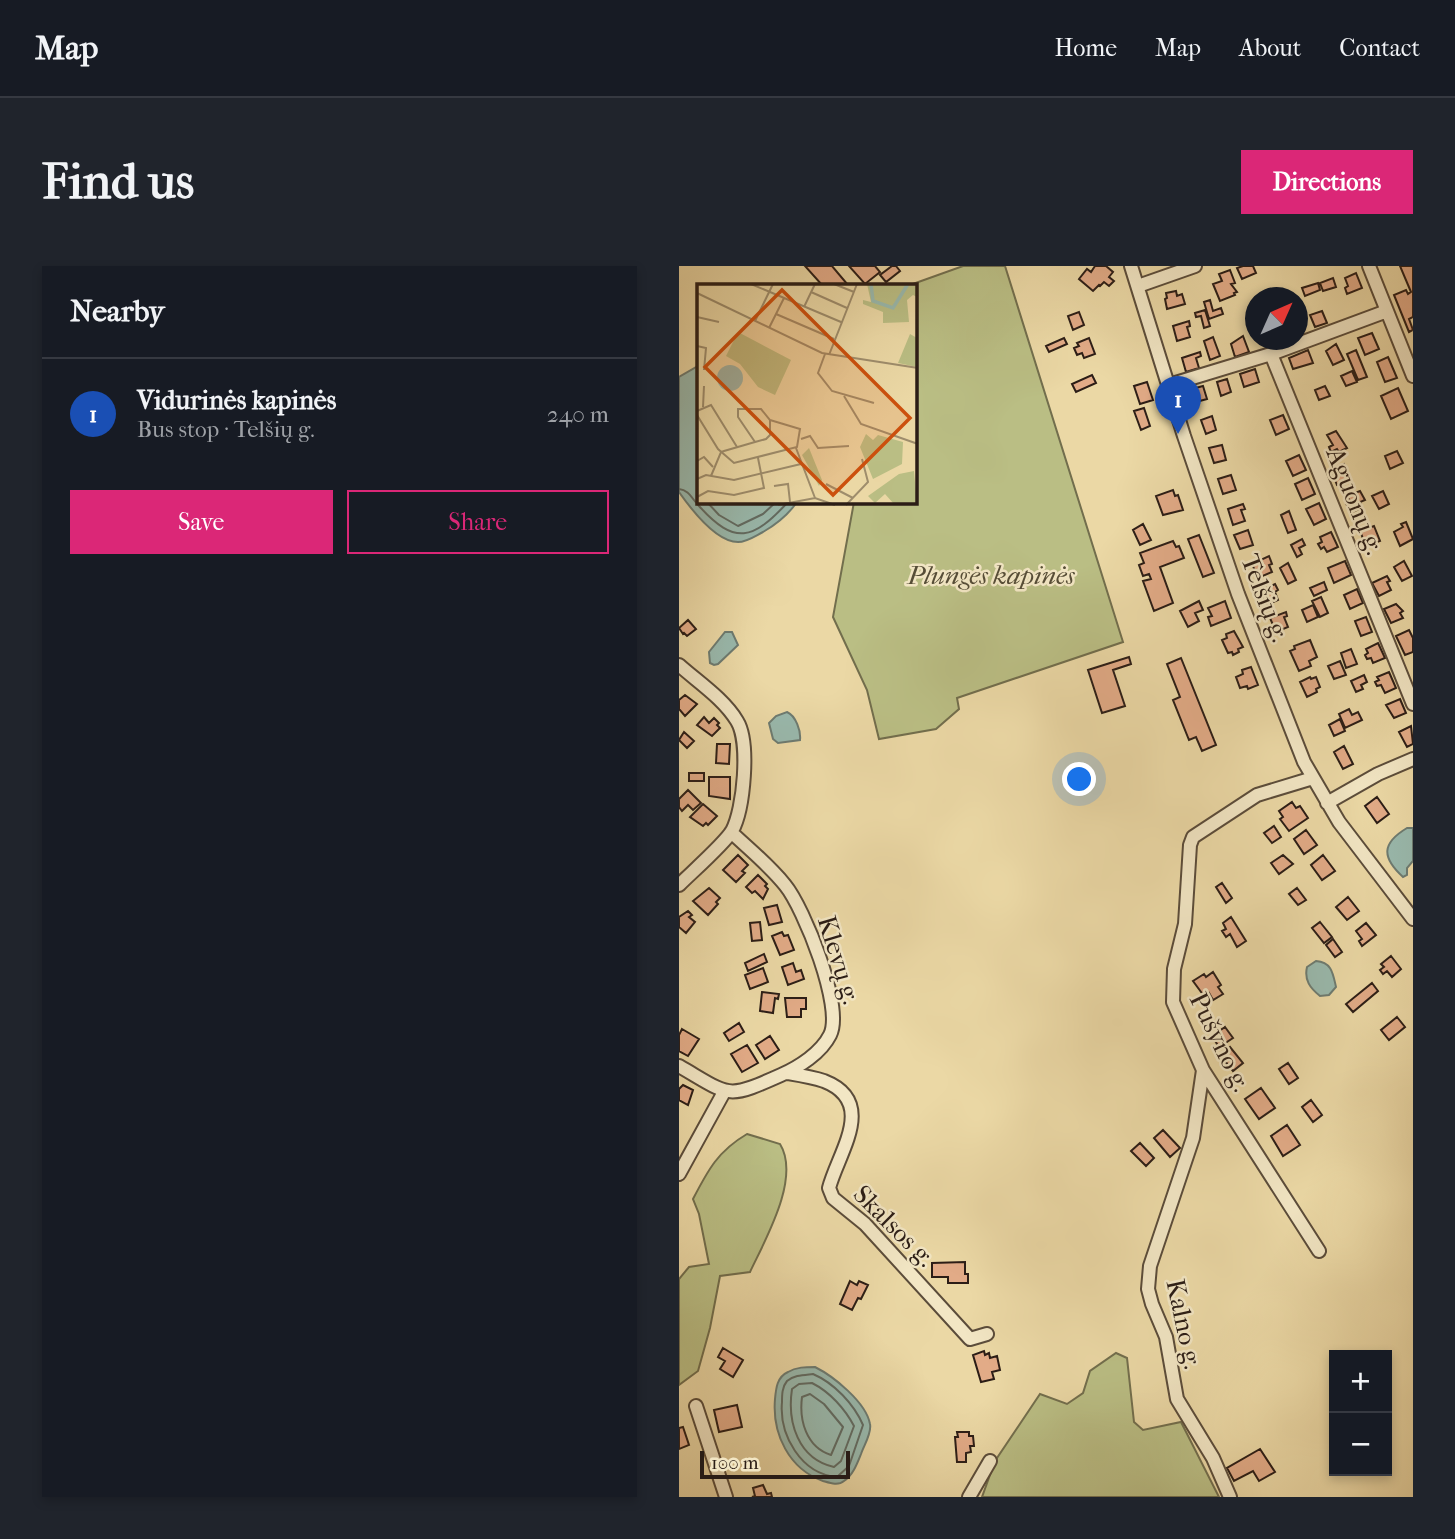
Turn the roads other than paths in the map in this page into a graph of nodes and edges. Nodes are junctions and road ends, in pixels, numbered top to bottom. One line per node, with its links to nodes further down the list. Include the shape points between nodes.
1 (1131, 266): 4 (street, Telšių g.)
2 (1195, 266): 4 (street)
3 (1369, 266): 5 (street)
4 (1138, 286): 8 (street, Telšių g.)
5 (1387, 311): 6 (street); 7 (street)
6 (1271, 354): 8 (street); 10 (street, Aguonų g.)
7 (1413, 376)
8 (1169, 385): 12 (street, Telšių g., via 1238,594)
9 (679, 665): 14 (street, via 728,710 743,733 740,809)
10 (1413, 704)
11 (1413, 759): 13 (street)
12 (1313, 778): 13 (street, Telšių g.); 18 (street, Pušyno g., via 1257,795 1193,837 1185,923 1171,995)
13 (1327, 803): 16 (street, Telšių g.)
14 (731, 832): 15 (street); 19 (street, Klevų g., via 787,887 815,945 832,1002 831,1034 815,1054)
15 (679, 885)
16 (1413, 919)
17 (679, 1066): 20 (street)
18 (1203, 1070): 22 (street, Pušyno g.); 28 (street, Kalno g., via 1193,1138 1150,1266 1148,1289 1165,1337 1177,1399 1213,1458)
19 (787, 1073): 20 (street, Klevų g., via 747,1091); 23 (street, Skalsos g., via 838,1089 851,1108 851,1131 829,1188 833,1198 865,1224 969,1339)
20 (725, 1092): 21 (street)
21 (679, 1174)
22 (1318, 1251)
23 (987, 1334)
24 (696, 1406): 26 (street)
25 (990, 1461): 27 (street)
26 (726, 1497)
27 (969, 1497)
28 (1230, 1497)

